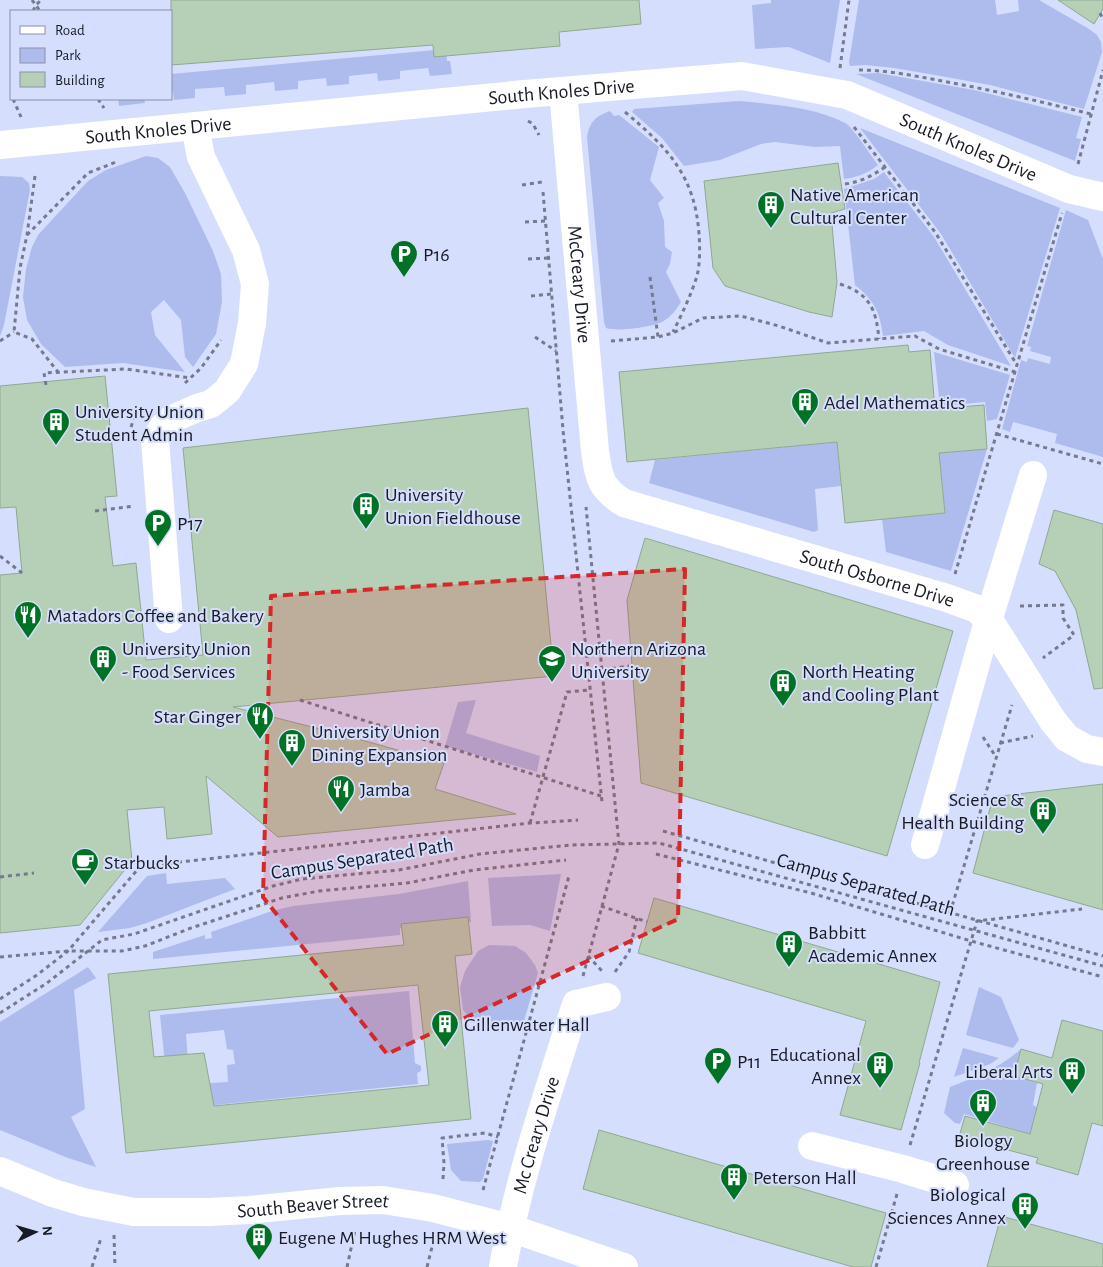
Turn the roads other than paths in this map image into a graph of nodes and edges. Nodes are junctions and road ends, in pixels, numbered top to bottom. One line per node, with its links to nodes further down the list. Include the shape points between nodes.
1 (563, 91): 2 (street, South Knoles Drive); 4 (street, South Knoles Drive, via 742,76 847,95 1070,190); 6 (street, McCreary Drive)
2 (195, 126): 3 (street, South Knoles Drive); 7 (street, via 201,157 246,250 255,284 244,364 227,391 210,404 172,419 155,440)
3 (0, 145)
4 (1103, 197)
5 (1033, 475): 8 (street)
6 (599, 476): 8 (street, South Osborne Drive, via 611,494 624,503 947,598 977,609)
7 (168, 619)
8 (988, 620): 9 (street, South Osborne Drive, via 1067,738 1086,749); 10 (street)
9 (1103, 752)
10 (925, 845)
11 (608, 983): 15 (street, Mc Creary Drive, via 576,1004)
12 (812, 1146): 14 (street)
13 (0, 1171): 15 (street, South Beaver Street, via 53,1193 134,1212 217,1211 383,1200 433,1208)
14 (955, 1185)
15 (510, 1228): 16 (street, Mc Creary Drive); 17 (street, South Beaver Street)
16 (503, 1267)
17 (624, 1267)

